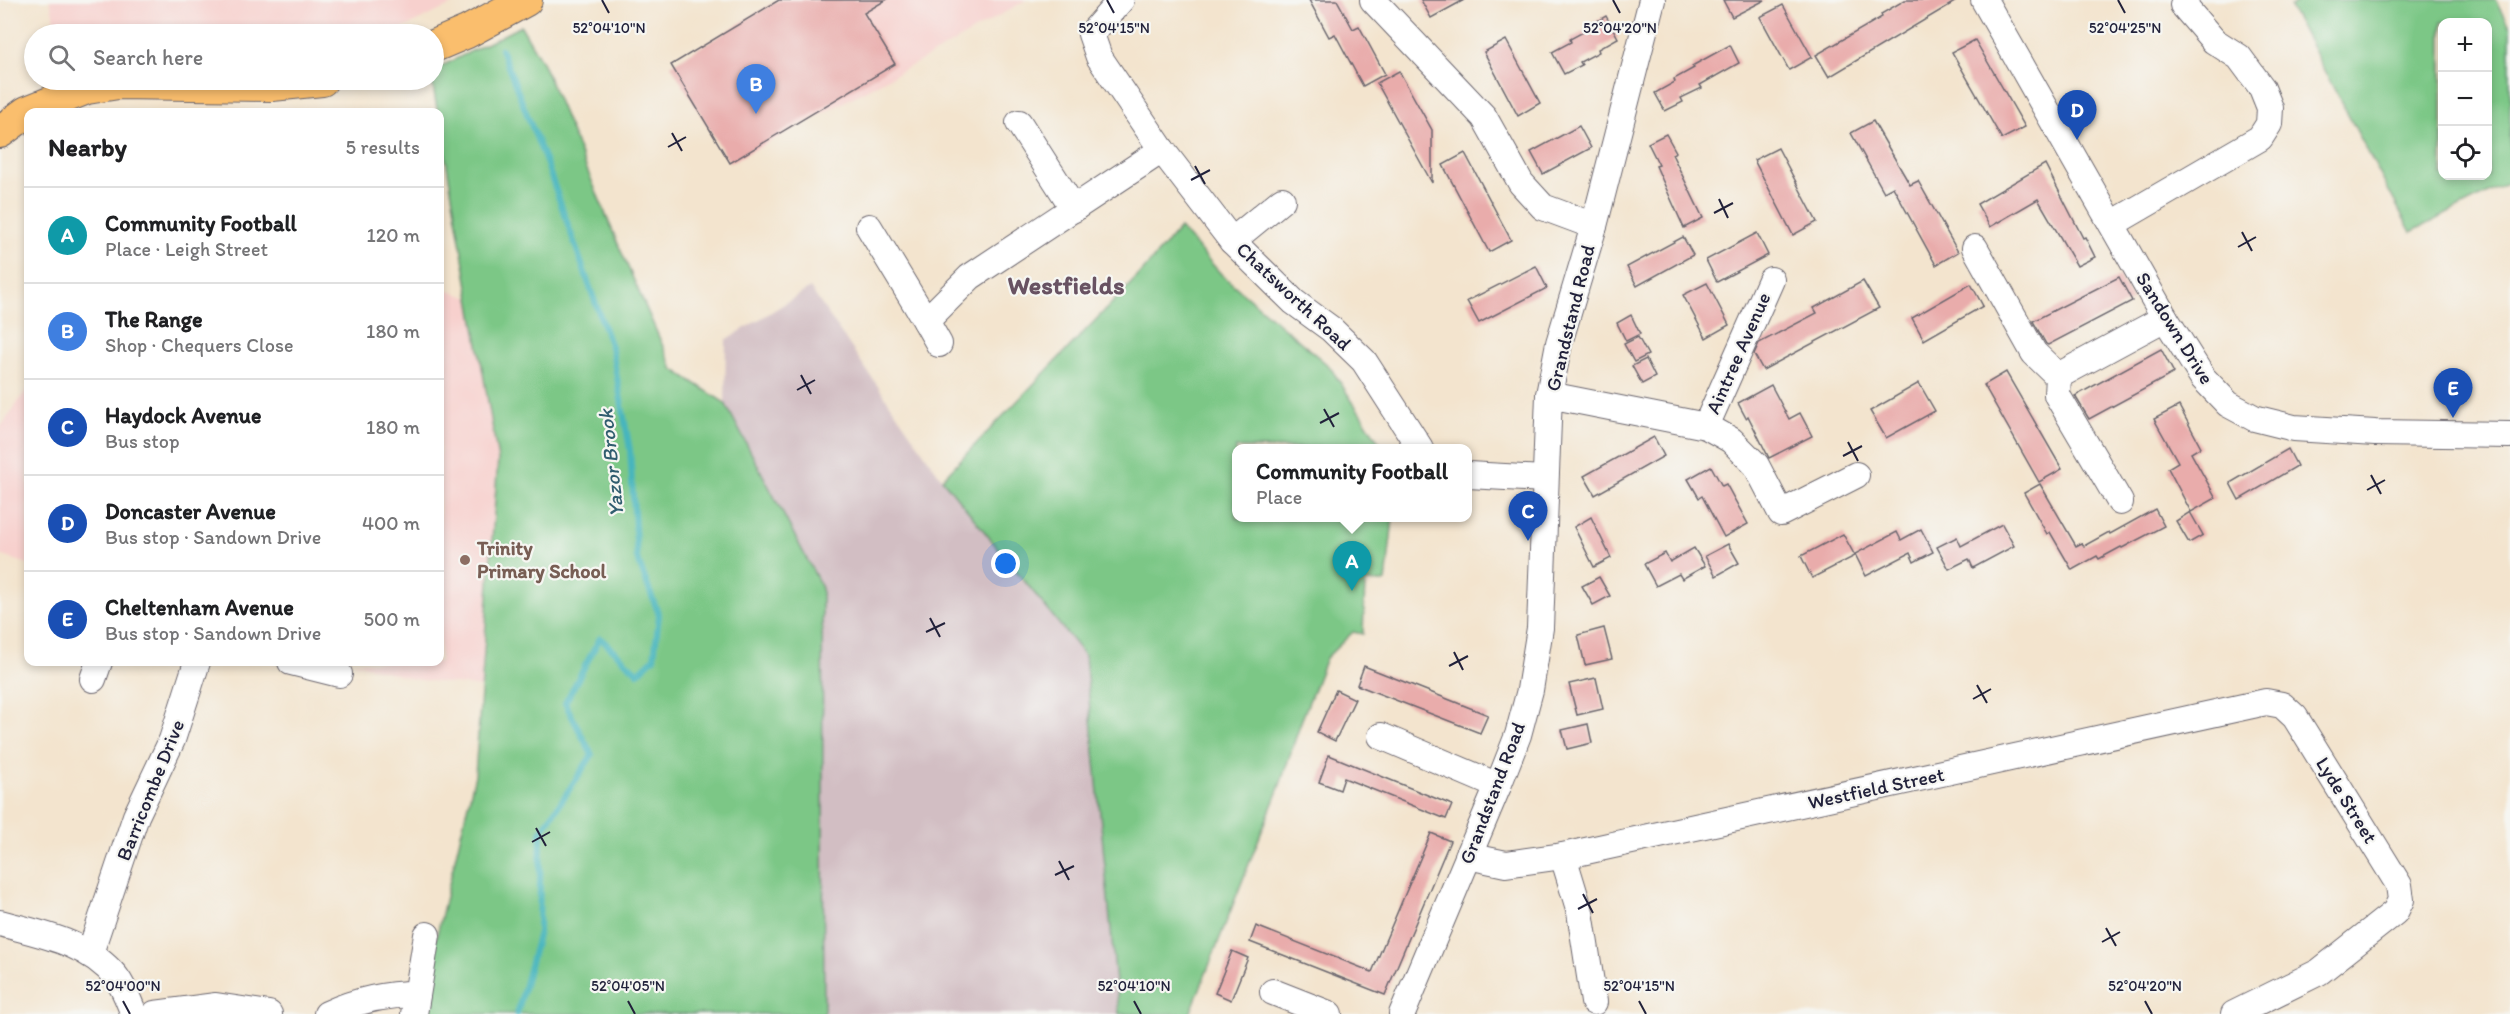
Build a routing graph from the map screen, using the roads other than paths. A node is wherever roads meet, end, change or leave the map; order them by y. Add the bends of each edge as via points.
1 (526, 0) edge
2 (1121, 0) edge
3 (1373, 0) edge
4 (1652, 0) edge
5 (1983, 0) edge
6 (2186, 0) edge
7 (444, 42) edge
8 (82, 90) edge
9 (37, 108) edge
10 (24, 114) edge
11 (1019, 123) dead end
12 (0, 132) edge
13 (1162, 150) junction
14 (1282, 200) dead end
15 (1074, 209) junction
16 (2112, 224) junction
17 (1594, 225) junction
18 (869, 227) dead end
19 (1232, 241) junction
20 (1975, 248) dead end
21 (1771, 280) dead end
22 (2165, 318) junction
23 (926, 321) junction
24 (939, 344) dead end
25 (2058, 376) junction
26 (1549, 395) junction
27 (1706, 426) junction
28 (2510, 435) edge
29 (1417, 444) edge
30 (1472, 475) edge
31 (1856, 475) dead end
32 (1544, 479) junction
33 (2120, 502) dead end
34 (196, 666) edge
35 (307, 666) edge
36 (339, 674) dead end
37 (2282, 705) joint
38 (1381, 736) dead end
39 (1498, 786) junction
40 (1468, 856) junction
41 (1563, 856) junction
42 (0, 923) edge
43 (427, 935) dead end
44 (90, 953) junction
45 (1273, 992) dead end
46 (1594, 1002) dead end
47 (416, 1004) edge
48 (134, 1014) edge
49 (155, 1014) edge
50 (269, 1014) edge
51 (327, 1014) edge
52 (1329, 1014) edge
53 (1402, 1014) edge
54 (2234, 1014) edge

1 - 7 main road
2 - 13 street, Chatsworth Road via 1091,34 1100,57
3 - 17 street via 1484,117 1521,183 1543,207
4 - 17 street, Grandstand Road
5 - 16 street, Sandown Drive
6 - 16 street via 2183,5 2195,20 2214,41 2239,57 2262,88 2270,108 2269,124 2260,138
8 - 9 main road
10 - 12 main road
11 - 15 street
13 - 15 street
13 - 19 street, Chatsworth Road
14 - 19 street
15 - 23 street via 970,277
16 - 22 street, Sandown Drive
17 - 26 street, Grandstand Road via 1559,343
18 - 23 street
19 - 29 street, Chatsworth Road via 1294,302 1331,329 1364,361
20 - 25 street via 2034,353
21 - 27 street, Aintree Avenue
22 - 25 street
22 - 28 street, Sandown Drive via 2203,378 2228,404 2254,418 2294,428
23 - 24 street
25 - 33 street via 2057,395
26 - 27 street
26 - 32 street, Grandstand Road
27 - 31 street via 1731,440 1756,465 1782,513
30 - 32 street
32 - 39 street, Grandstand Road via 1540,628 1534,669 1518,735
34 - 44 street, Barricombe Drive via 172,740 136,816
35 - 36 street
37 - 41 street, Westfield Street via 2266,702
37 - 54 street, Lyde Street via 2295,717 2399,885 2401,900 2395,912 2319,972
38 - 39 street
39 - 40 street, Grandstand Road
40 - 41 street, Westfield Street via 1506,864
40 - 53 street, Grandstand Road
41 - 46 street via 1580,912
42 - 44 street
43 - 47 street
44 - 48 street via 116,977
45 - 52 street
47 - 51 street via 397,994 347,1005
49 - 50 street via 216,1006

